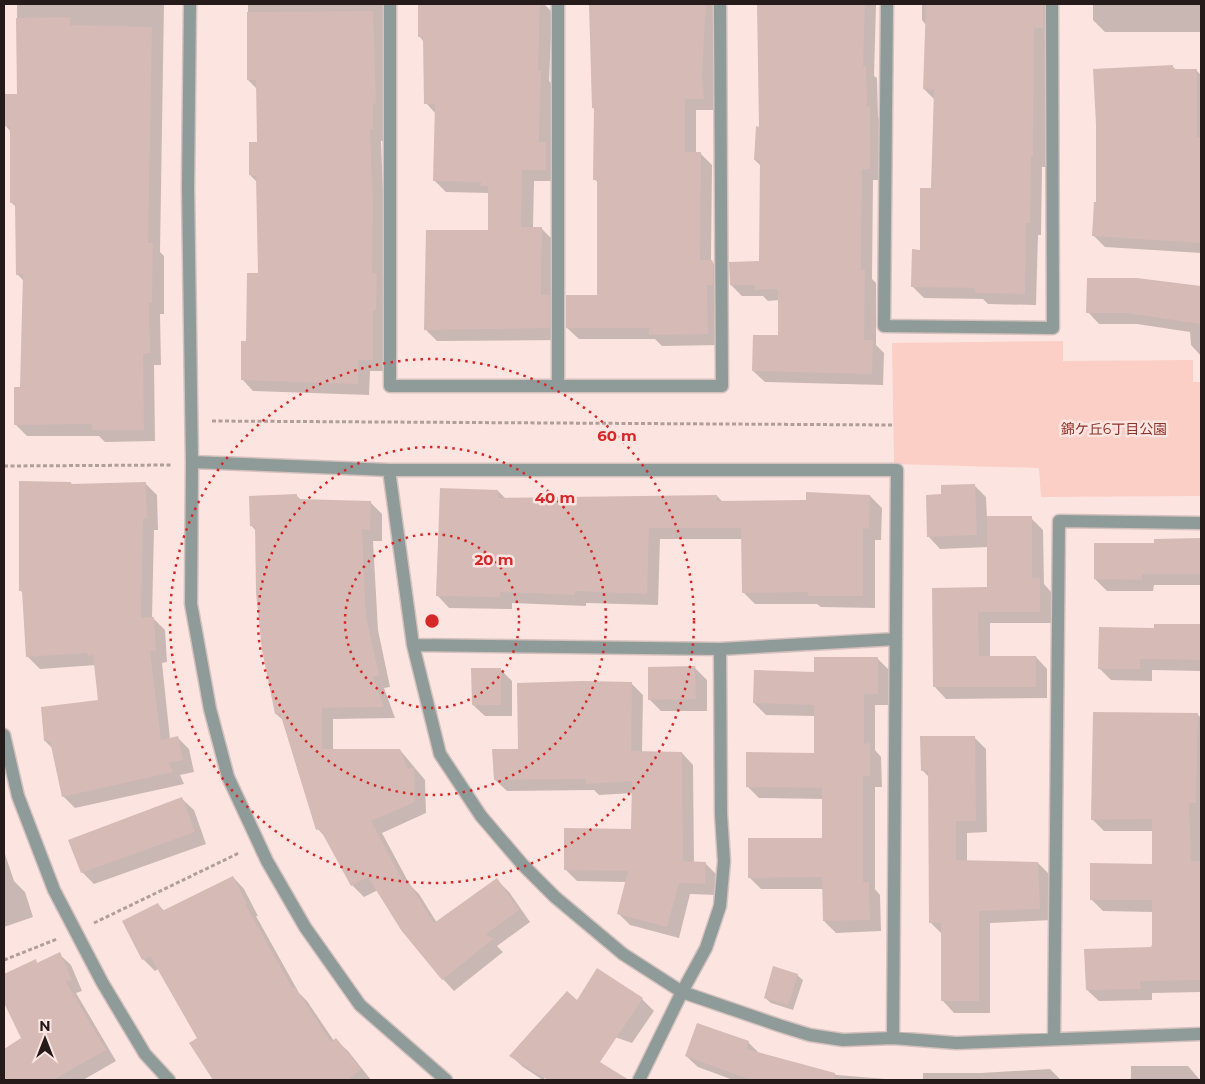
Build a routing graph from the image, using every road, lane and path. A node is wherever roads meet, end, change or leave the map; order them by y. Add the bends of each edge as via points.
1 (190, 4) edge
2 (390, 4) edge
3 (558, 4) edge
4 (720, 4) edge
5 (886, 4) edge
6 (1052, 4) edge
7 (558, 385) junction
8 (211, 421) dead end
9 (893, 424) dead end
10 (192, 462) junction
11 (172, 465) dead end
12 (4, 466) edge
13 (389, 470) junction
14 (1201, 523) edge
15 (896, 639) junction
16 (413, 645) junction
17 (720, 649) junction
18 (4, 735) edge
19 (242, 851) dead end
20 (76, 932) junction
21 (4, 960) edge
22 (682, 992) junction
23 (1201, 1034) edge
24 (893, 1038) junction
25 (1054, 1039) junction
26 (169, 1080) edge
27 (446, 1080) edge
28 (639, 1080) edge

1 - 10 street via 188,188
2 - 7 street via 390,386
3 - 7 street
4 - 7 street via 722,386
5 - 6 street via 884,326 1053,328
8 - 9 path
10 - 13 street
10 - 27 street via 191,604 210,709 228,777 267,862 305,927 360,1005
11 - 12 path
13 - 15 street via 897,470
13 - 16 street
14 - 25 street via 1058,521
15 - 17 street
15 - 24 street
16 - 17 street
16 - 22 street via 440,754 480,816 555,897 623,954
17 - 22 street via 724,861 720,906 706,948
18 - 20 street via 18,796 54,890
19 - 20 path
20 - 21 path
20 - 26 street via 145,1054
22 - 24 street via 810,1035 843,1040
22 - 28 street
23 - 25 street
24 - 25 street via 956,1043

